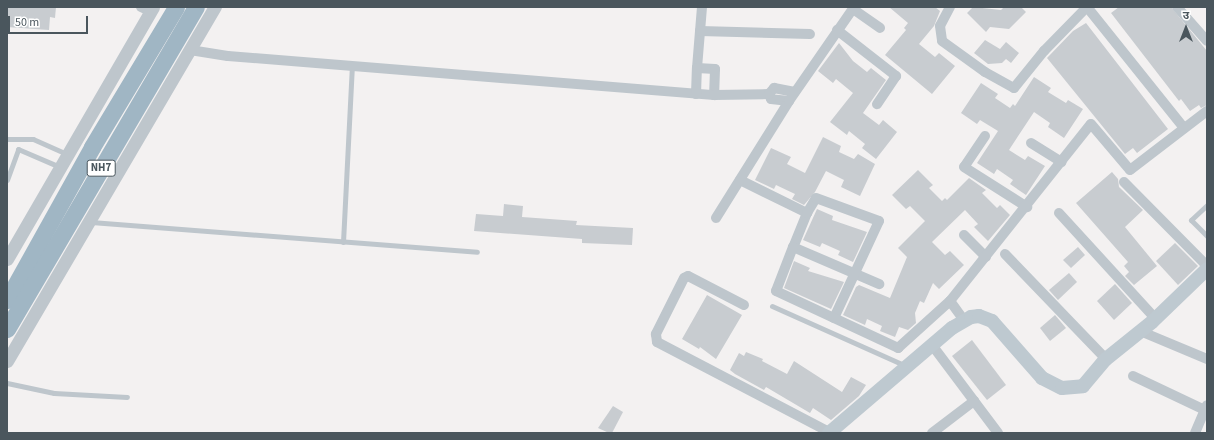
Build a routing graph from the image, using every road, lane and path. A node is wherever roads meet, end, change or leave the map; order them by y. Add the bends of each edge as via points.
1 (176, 7) edge
2 (196, 7) edge
3 (215, 7) edge
4 (702, 7) edge
5 (950, 7) edge
6 (1087, 7) edge
7 (1177, 7) edge
8 (148, 8) edge
9 (853, 8) edge
10 (880, 28) dead end
11 (836, 30) junction
12 (700, 31) junction
13 (810, 34) dead end
14 (1207, 41) edge
15 (190, 50) junction
16 (352, 66) junction
17 (697, 68) junction
18 (795, 92) junction
19 (696, 94) junction
20 (768, 94) junction
21 (714, 95) junction
22 (789, 102) junction
23 (877, 104) dead end
24 (1207, 111) edge
25 (1184, 128) junction
26 (985, 136) dead end
27 (7, 139) edge
28 (1031, 143) dead end
29 (68, 154) junction
30 (1062, 162) junction
31 (60, 167) junction
32 (7, 180) edge
33 (740, 180) junction
34 (1124, 182) dead end
35 (1207, 205) edge
36 (1027, 207) junction
37 (807, 214) junction
38 (1059, 214) dead end
39 (716, 218) dead end
40 (88, 222) junction
41 (964, 235) dead end
42 (1207, 236) edge
43 (343, 242) junction
44 (794, 247) junction
45 (477, 252) dead end
46 (1005, 254) dead end
47 (986, 257) junction
48 (7, 259) edge
49 (1207, 267) edge
50 (854, 273) junction
51 (879, 284) dead end
52 (7, 300) edge
53 (950, 301) junction
54 (744, 305) dead end
55 (772, 306) dead end
56 (834, 318) junction
57 (1155, 318) junction
58 (964, 320) junction
59 (7, 329) edge
60 (1140, 331) junction
61 (932, 345) junction
62 (1106, 359) junction
63 (1207, 359) edge
64 (7, 361) edge
65 (908, 366) junction
66 (1133, 376) dead end
67 (7, 383) edge
68 (127, 397) dead end
69 (974, 401) junction
70 (1206, 408) edge
71 (829, 433) edge
72 (932, 433) edge
73 (998, 433) edge
74 (1195, 433) edge

1 - 52 highway, NH7 via 92,147
2 - 59 highway, NH7
3 - 15 street
4 - 12 street
5 - 6 street via 940,26 942,41 985,72 1014,88 1044,51
6 - 25 street
7 - 14 street
8 - 29 street
9 - 10 street
9 - 11 street
11 - 18 street
11 - 23 street via 896,76
12 - 13 street
12 - 17 street
15 - 16 street via 228,56
15 - 40 street
16 - 19 street
16 - 43 lane
17 - 19 street
17 - 21 street via 715,69
18 - 20 street via 774,88
18 - 22 street
19 - 21 street
20 - 21 street
20 - 22 street via 771,99
22 - 33 street
24 - 25 street
25 - 30 street via 1130,170 1091,124
26 - 36 street via 964,166
27 - 29 lane via 33,139
28 - 30 street
29 - 31 street
30 - 36 street
31 - 32 lane via 18,150
31 - 48 street
33 - 37 street
33 - 39 street
34 - 49 street
35 - 42 lane via 1191,220
36 - 47 street
37 - 44 street
37 - 50 street via 816,198 879,221
38 - 57 street
40 - 43 lane
40 - 64 street
41 - 47 street
43 - 45 lane
44 - 50 street
44 - 56 street via 776,291
46 - 62 street
47 - 53 street
49 - 57 main road
50 - 51 street
50 - 56 street
53 - 56 street via 898,348
53 - 58 street
54 - 71 street via 688,276 684,278 656,334 656,342
55 - 65 lane
57 - 60 main road
58 - 61 main road
58 - 62 main road via 979,316 992,321 1042,378 1062,388 1083,386
60 - 62 main road
60 - 63 street
61 - 65 main road
61 - 69 street
65 - 71 main road
66 - 70 street
67 - 68 lane via 54,393
69 - 72 street
69 - 73 street
70 - 74 street

